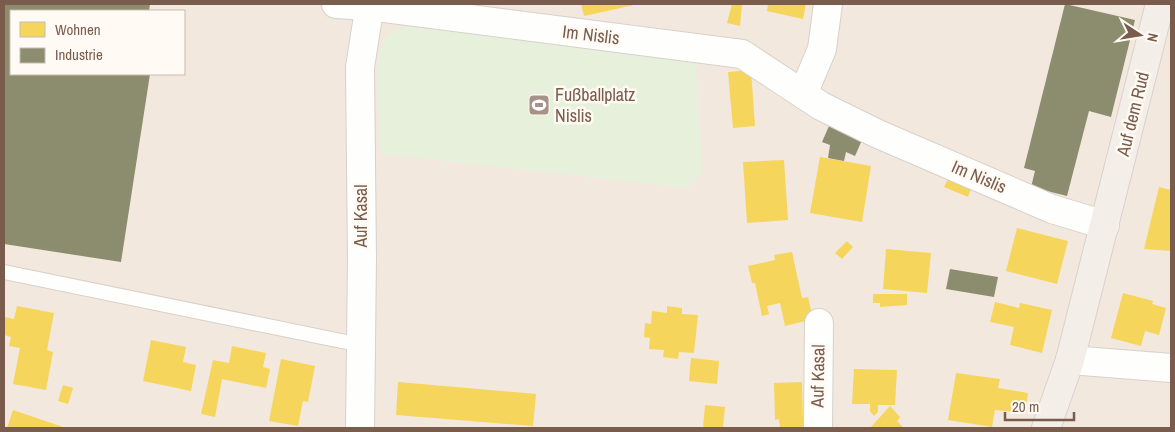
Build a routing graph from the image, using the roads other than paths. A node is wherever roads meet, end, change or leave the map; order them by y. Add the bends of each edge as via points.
1 (336, 4) edge
2 (828, 4) edge
3 (1160, 4) edge
4 (369, 5) edge
5 (803, 94) junction
6 (1105, 225) junction
7 (4, 272) edge
8 (819, 323) dead end
9 (361, 345) junction
10 (1070, 360) junction
11 (1171, 368) edge
12 (360, 428) edge
13 (818, 428) edge
14 (1046, 428) edge

1 - 4 street, Im Nislis
2 - 5 street via 822,50
3 - 6 main road, Auf dem Rud
4 - 5 street, Im Nislis via 742,54
4 - 9 street, Auf Kasal via 360,67
5 - 6 street, Im Nislis via 837,114 931,157 1052,209
6 - 10 main road, Auf dem Rud
7 - 9 lane
8 - 13 street, Auf Kasal
9 - 12 street, Auf Kasal
10 - 11 street
10 - 14 main road, Auf dem Rud

